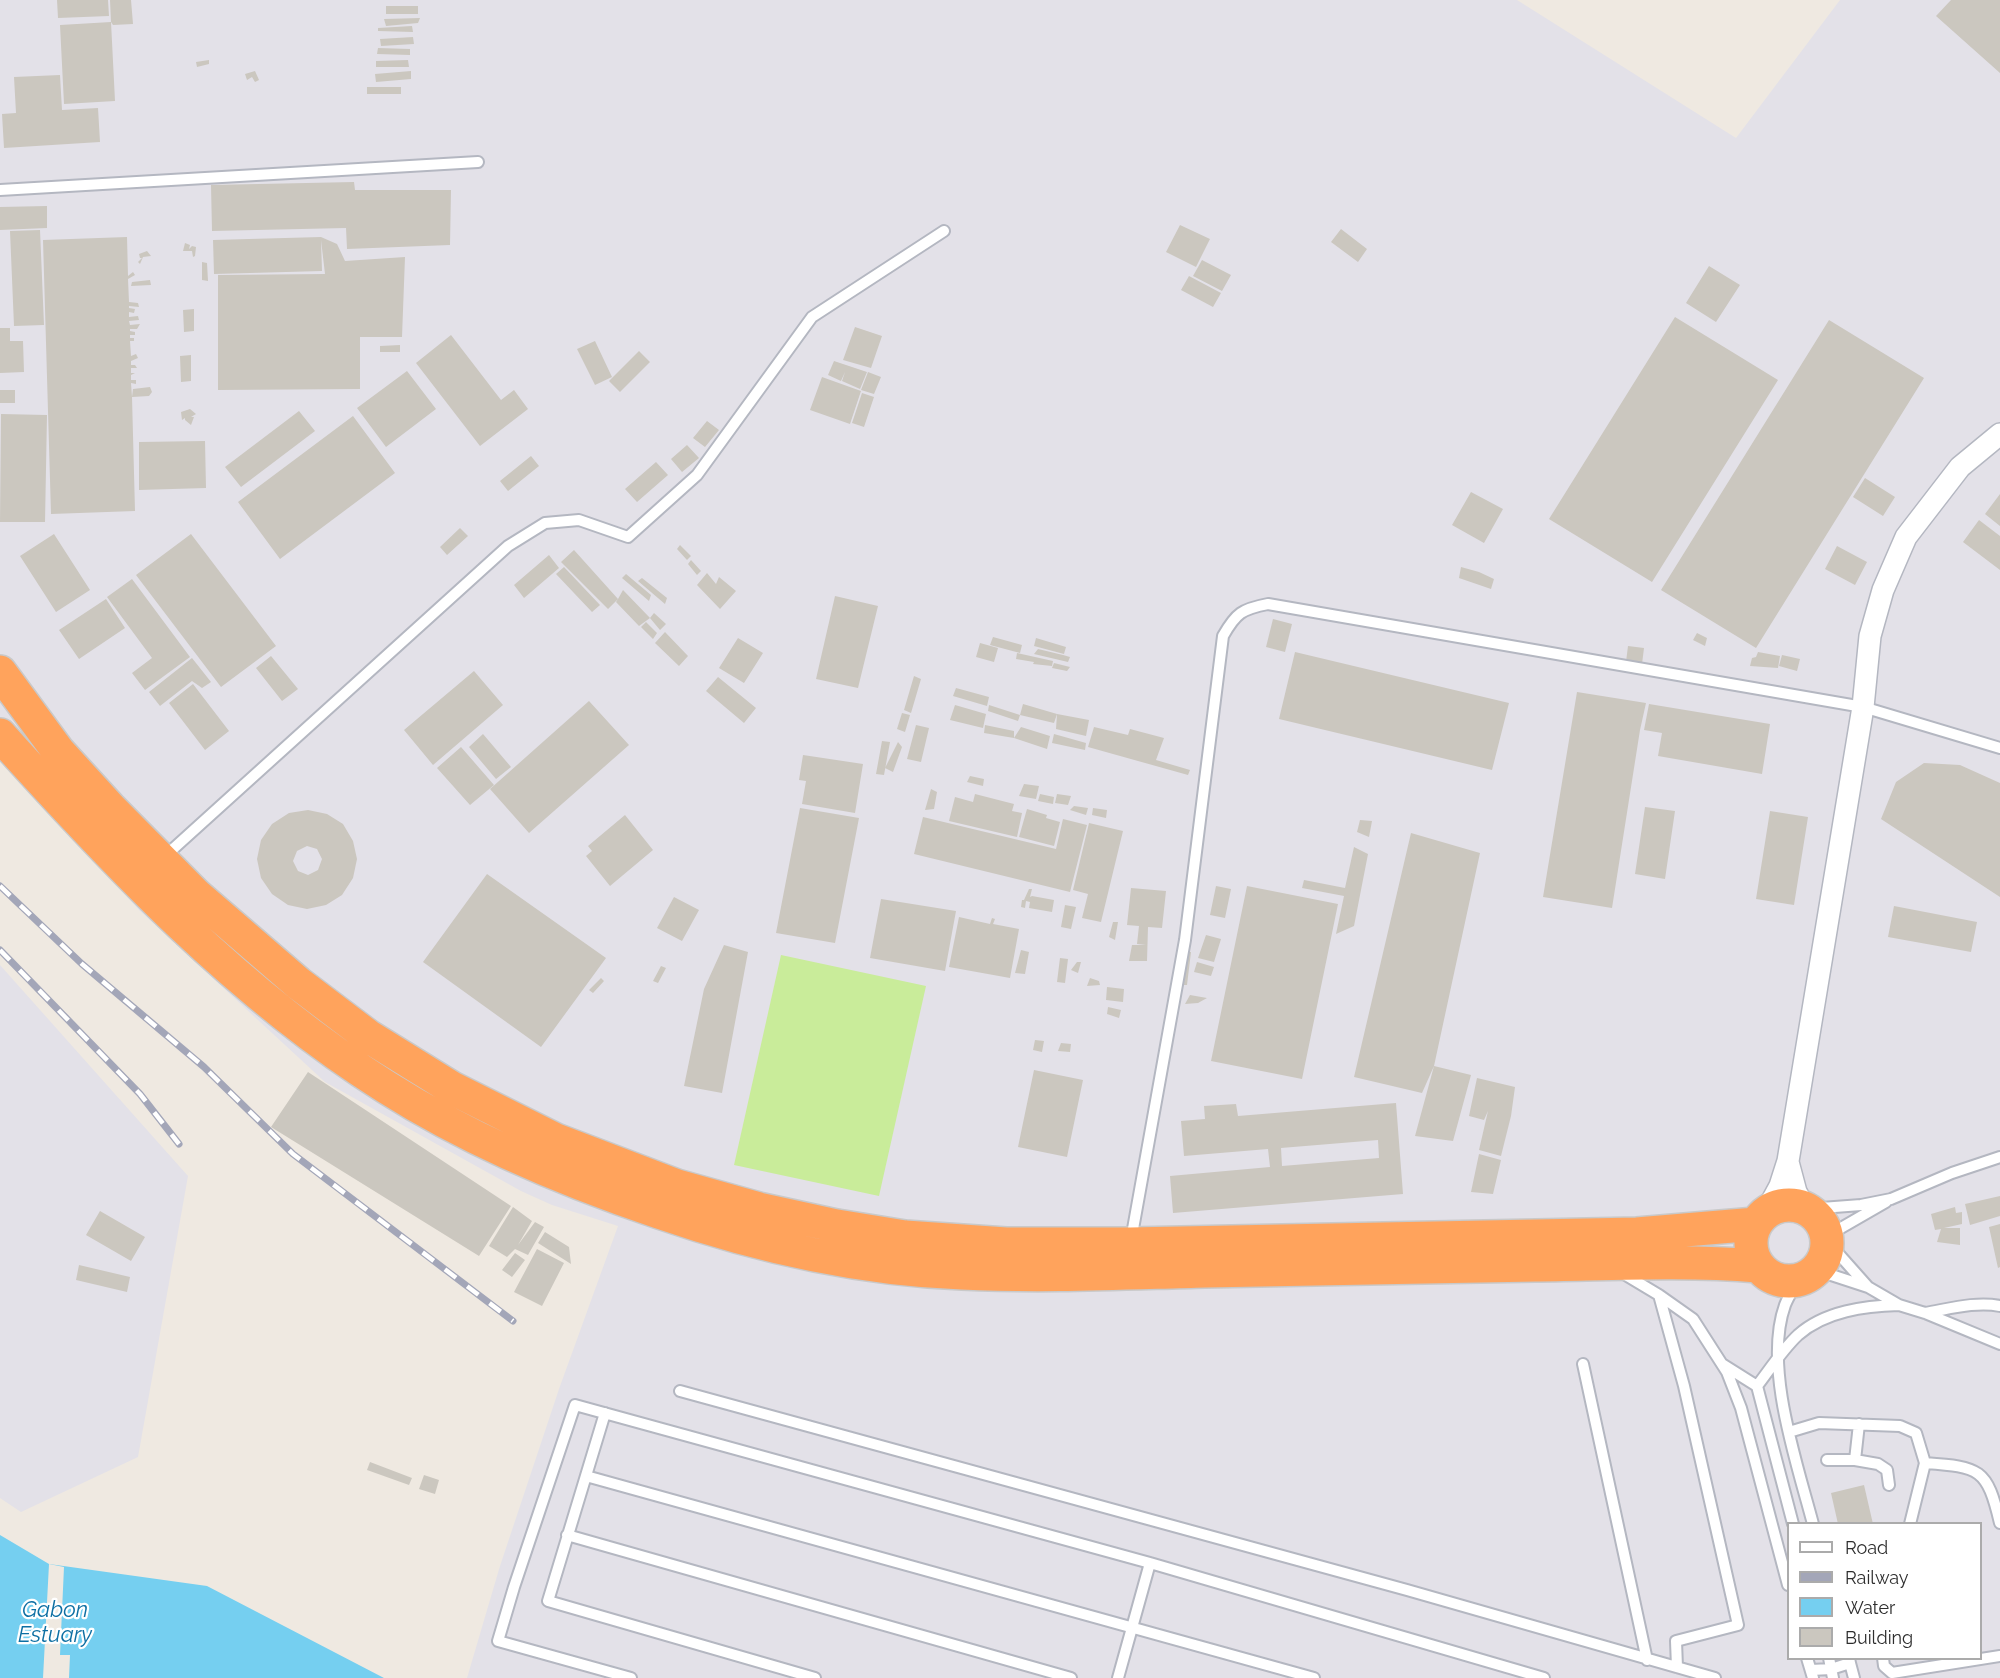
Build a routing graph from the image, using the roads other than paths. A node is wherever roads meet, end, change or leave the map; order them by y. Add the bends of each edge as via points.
1 (478, 162) dead end
2 (0, 190) edge
3 (944, 231) dead end
4 (2000, 434) edge
5 (0, 672) edge
6 (1863, 707) junction
7 (0, 735) edge
8 (2000, 748) edge
9 (150, 872) junction
10 (2000, 1157) edge
11 (1788, 1161) junction
12 (1891, 1198) junction
13 (1806, 1208) junction
14 (1761, 1218) junction
15 (1817, 1257) junction
16 (1128, 1258) junction
17 (1602, 1264) junction
18 (1758, 1266) junction
19 (1868, 1287) junction
20 (1659, 1294) junction
21 (1899, 1305) junction
22 (2000, 1306) edge
23 (1925, 1313) junction
24 (2000, 1344) edge
25 (1778, 1359) junction
26 (1721, 1364) junction
27 (1583, 1365) dead end
28 (1757, 1386) junction
29 (680, 1390) dead end
30 (605, 1413) junction
31 (1859, 1424) junction
32 (1789, 1432) junction
33 (1827, 1460) dead end
34 (1855, 1460) junction
35 (1925, 1463) junction
36 (586, 1476) junction
37 (1889, 1485) dead end
38 (1792, 1522) edge
39 (1812, 1522) edge
40 (1910, 1522) edge
41 (2000, 1523) edge
42 (567, 1535) junction
43 (1150, 1563) junction
44 (1787, 1581) edge
45 (1132, 1628) junction
46 (2000, 1656) edge
47 (1982, 1659) edge
48 (1647, 1660) junction
49 (1883, 1660) edge
50 (1975, 1660) edge
51 (1850, 1661) edge
52 (1677, 1667) junction
53 (1831, 1668) edge
54 (1812, 1674) edge
55 (631, 1678) edge
56 (815, 1678) edge
57 (1071, 1678) edge
58 (1118, 1678) edge
59 (1314, 1678) edge
60 (1544, 1678) edge
61 (1715, 1678) edge
62 (1854, 1678) edge

1 - 2 lane
3 - 9 lane via 812,317 697,475 628,537 579,520 545,523 508,546
4 - 6 street via 1960,467 1906,537 1883,590 1870,636
5 - 9 highway via 58,751 110,808
6 - 8 lane
6 - 11 street
6 - 16 lane via 1268,604 1234,616 1223,636 1185,940
7 - 9 highway via 91,836
9 - 16 highway via 192,937 336,1054 459,1130 528,1164 721,1234 845,1261 966,1274
10 - 12 lane
11 - 13 street via 1796,1192
11 - 14 street via 1780,1186
12 - 13 lane via 1862,1205
12 - 15 lane via 1858,1220
13 - 14 highway via 1785,1205
13 - 15 highway via 1823,1226
14 - 16 highway via 1636,1234
14 - 18 highway via 1751,1238
15 - 18 highway via 1783,1281
15 - 19 lane
15 - 19 lane
15 - 25 lane via 1785,1305
16 - 17 highway
17 - 18 highway
17 - 20 lane
19 - 21 lane
20 - 26 lane via 1693,1319
20 - 52 lane via 1738,1625 1676,1641
21 - 23 lane
21 - 25 lane via 1868,1306 1816,1323 1798,1335
22 - 23 lane
23 - 24 lane
25 - 28 lane
25 - 32 lane
26 - 28 lane
26 - 44 lane via 1741,1408
27 - 48 lane
28 - 38 lane
29 - 48 lane
30 - 36 lane
30 - 43 lane
30 - 55 lane via 575,1405 498,1641
31 - 32 lane via 1819,1423
31 - 34 lane
31 - 35 lane via 1900,1425 1916,1433
32 - 39 lane
33 - 34 lane
34 - 37 lane via 1878,1464 1887,1470
35 - 40 lane
35 - 41 lane via 1964,1467 1980,1473 1993,1495
36 - 42 lane
36 - 45 lane
42 - 56 lane via 549,1601
42 - 57 lane
43 - 45 lane
43 - 60 lane
45 - 58 lane
45 - 59 lane
46 - 47 lane
48 - 52 lane
49 - 50 lane via 1892,1673
51 - 53 lane
51 - 62 lane
52 - 61 lane
53 - 54 lane

